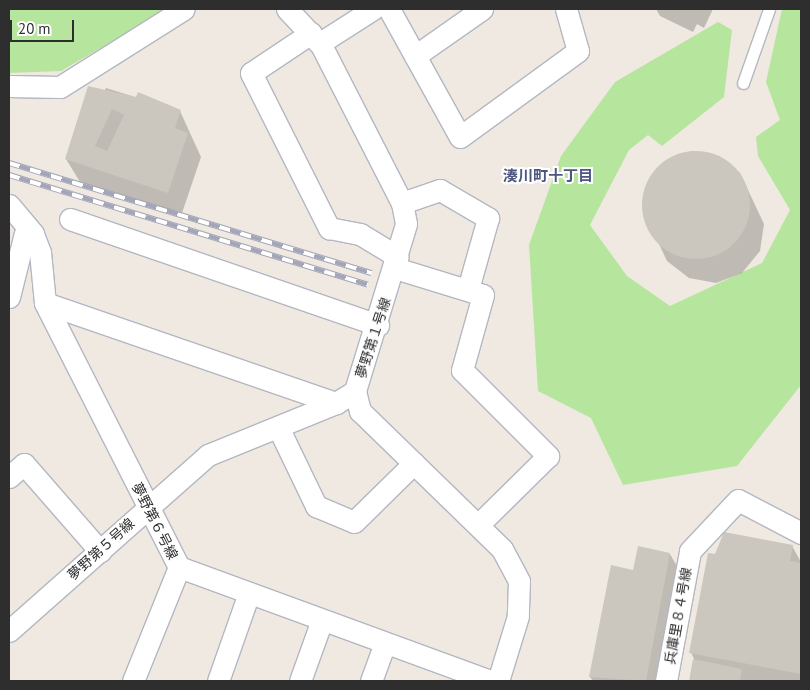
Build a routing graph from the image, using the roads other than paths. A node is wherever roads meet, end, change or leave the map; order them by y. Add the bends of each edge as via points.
1 (184, 9) edge
2 (287, 9) edge
3 (373, 9) edge
4 (389, 9) edge
5 (482, 9) edge
6 (566, 9) edge
7 (769, 9) edge
8 (315, 38) junction
9 (415, 56) junction
10 (743, 83) dead end
11 (9, 86) edge
12 (402, 203) junction
13 (9, 205) edge
14 (70, 219) dead end
15 (22, 233) edge
16 (397, 262) junction
17 (468, 289) junction
18 (9, 296) edge
19 (45, 302) junction
20 (378, 325) junction
21 (355, 391) junction
22 (336, 403) junction
23 (278, 427) junction
24 (414, 463) junction
25 (9, 477) edge
26 (148, 507) junction
27 (478, 525) junction
28 (801, 533) edge
29 (100, 551) junction
30 (179, 567) junction
31 (249, 594) junction
32 (322, 620) junction
33 (9, 631) edge
34 (385, 644) junction
35 (450, 675) edge
36 (133, 681) edge
37 (218, 681) edge
38 (300, 681) edge
39 (371, 681) edge
40 (490, 681) edge
41 (498, 681) edge
42 (666, 681) edge

1 - 11 street via 60,87
2 - 8 street, 夢野第１号線
3 - 8 street
4 - 9 street
5 - 9 street
6 - 9 street via 578,52 460,138
7 - 10 lane
8 - 12 street, 夢野第１号線
8 - 16 street via 251,73 329,228 360,234
12 - 16 street, 夢野第１号線 via 406,224
12 - 17 street via 440,190 488,218
13 - 15 street, 夢野第６号線
14 - 20 street
15 - 18 street
15 - 19 street, 夢野第６号線 via 40,252
16 - 17 street
16 - 20 street, 夢野第１号線
17 - 27 street via 483,295 462,370 548,456
19 - 22 street
19 - 26 street, 夢野第６号線
20 - 21 street, 夢野第１号線
21 - 22 street, 夢野第５号線
21 - 24 street, 夢野第１号線 via 360,411
22 - 23 street, 夢野第５号線
23 - 24 street via 316,506 354,522
23 - 26 street, 夢野第５号線 via 208,455
24 - 27 street, 夢野第１号線
25 - 29 street via 24,464
26 - 29 street, 夢野第５号線
26 - 30 street, 夢野第６号線
27 - 41 street, 夢野第１号線 via 502,549 519,581 518,616
28 - 42 street, 兵庫里８４号線 via 738,500 690,551
29 - 33 street, 夢野第５号線
30 - 31 street, 夢野第６号線
30 - 36 street
31 - 32 street, 夢野第６号線
31 - 37 street
32 - 34 street, 夢野第６号線
32 - 38 street
34 - 35 street, 夢野第６号線
34 - 39 street
35 - 40 street, 夢野第６号線

